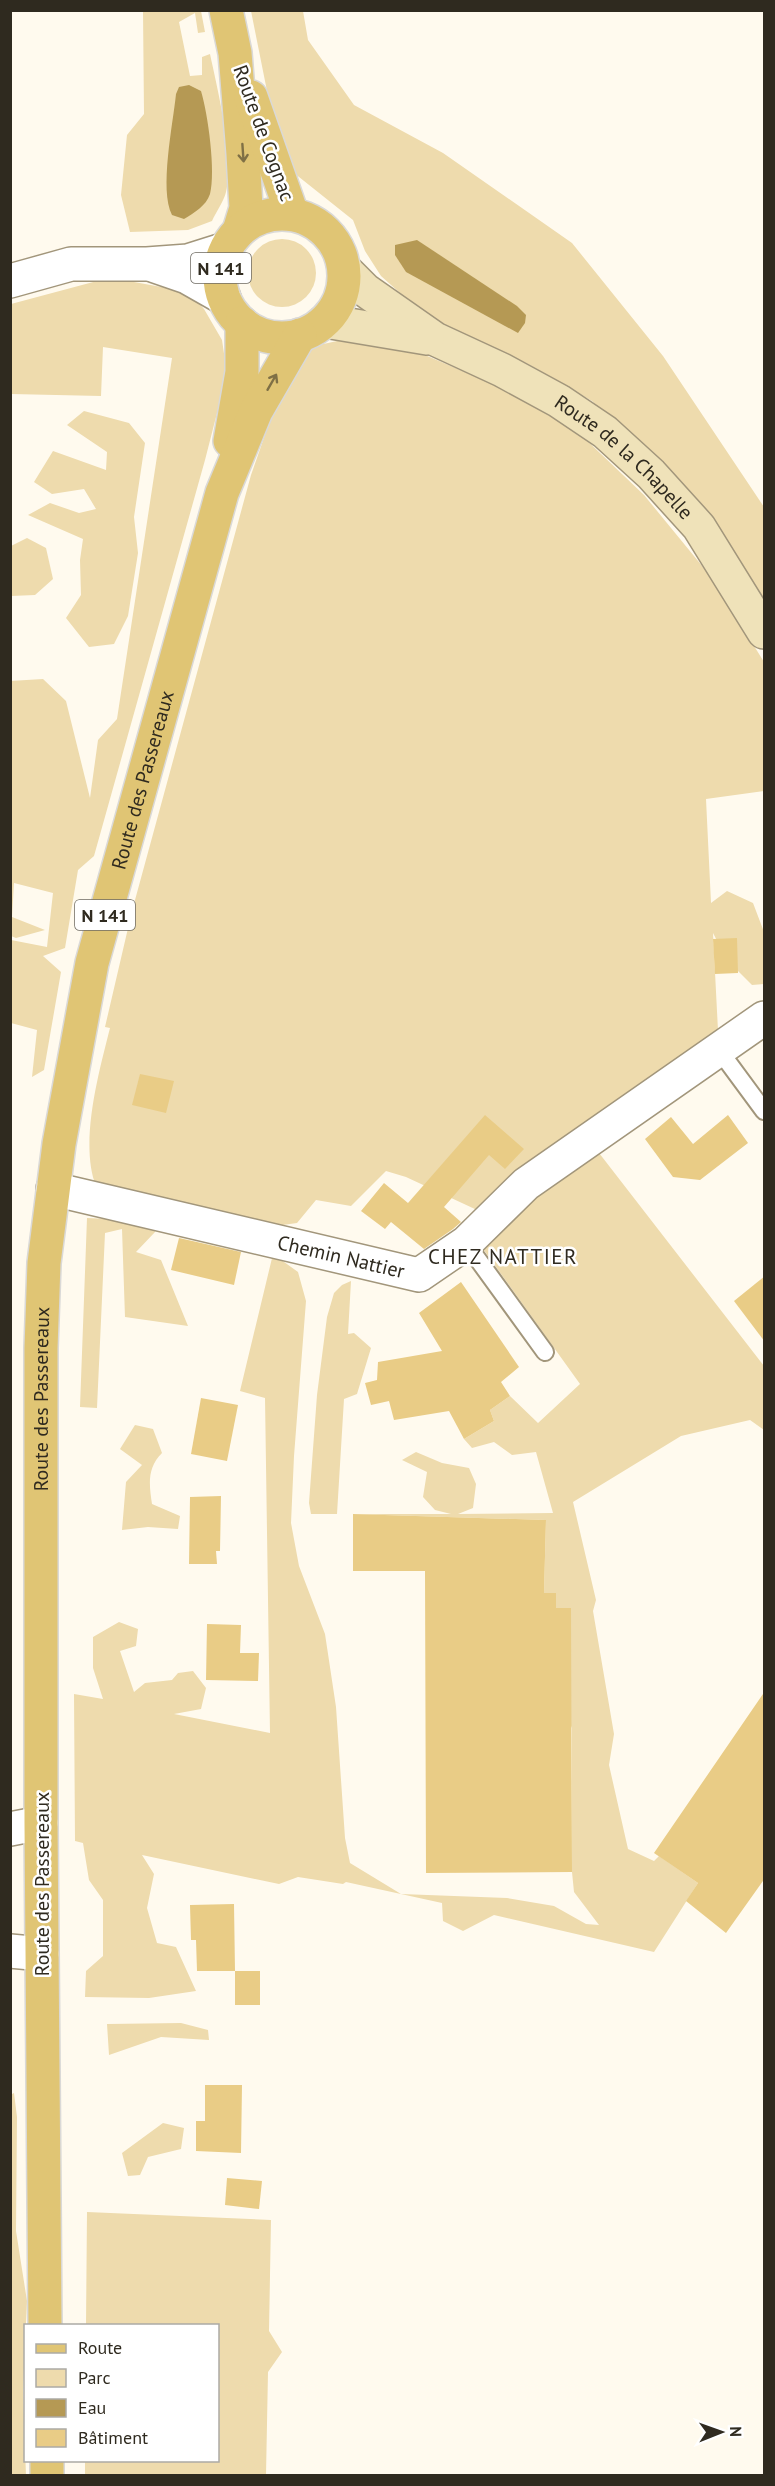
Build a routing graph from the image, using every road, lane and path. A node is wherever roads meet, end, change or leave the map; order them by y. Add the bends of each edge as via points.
1 (226, 10) edge
2 (235, 53) junction
3 (292, 214) junction
4 (232, 240) junction
5 (147, 264) junction
6 (344, 269) junction
7 (10, 280) edge
8 (233, 311) junction
9 (312, 328) junction
10 (435, 339) junction
11 (222, 493) junction
12 (765, 632) edge
13 (765, 1018) edge
14 (719, 1050) junction
15 (765, 1111) edge
16 (53, 1189) junction
17 (466, 1243) junction
18 (545, 1352) dead end
19 (26, 1826) edge
20 (26, 1952) edge
21 (45, 2324) edge

1 - 2 main road, Route de Cognac / N 141
2 - 3 main road, Route de Cognac / N 141
2 -> 4 main road, Route de Cognac / N 141 via 246,208
3 - 4 main road, N 141 via 273,214 255,220
3 - 6 main road via 311,220 327,233 339,250
4 - 5 street via 188,261
4 - 8 main road, N 141 via 221,265 220,282
5 - 7 street via 71,264
5 - 8 street via 187,277
6 - 9 main road, N 141 via 340,297
6 - 10 main road, Route de la Chapelle via 365,290
8 - 9 main road via 260,333 279,338
8 - 11 main road, Route des Passereaux / N 141 via 242,372
9 - 10 main road, Route de la Chapelle
11 -> 9 main road, Route des Passereaux / N 141 via 256,411
10 - 12 main road, Route de la Chapelle via 540,391 605,432 651,474 699,527
11 - 16 main road, Route des Passereaux / N 141 via 92,963
13 - 14 street, Chemin Nattier
14 - 15 lane
14 - 17 street, Chemin Nattier via 526,1184
16 - 17 street, Chemin Nattier via 419,1275
16 - 19 main road, Route des Passereaux / N 141 via 44,1263
17 - 18 lane
19 - 20 main road, Route des Passereaux / N 141
20 - 21 main road, Route des Passereaux / N 141

